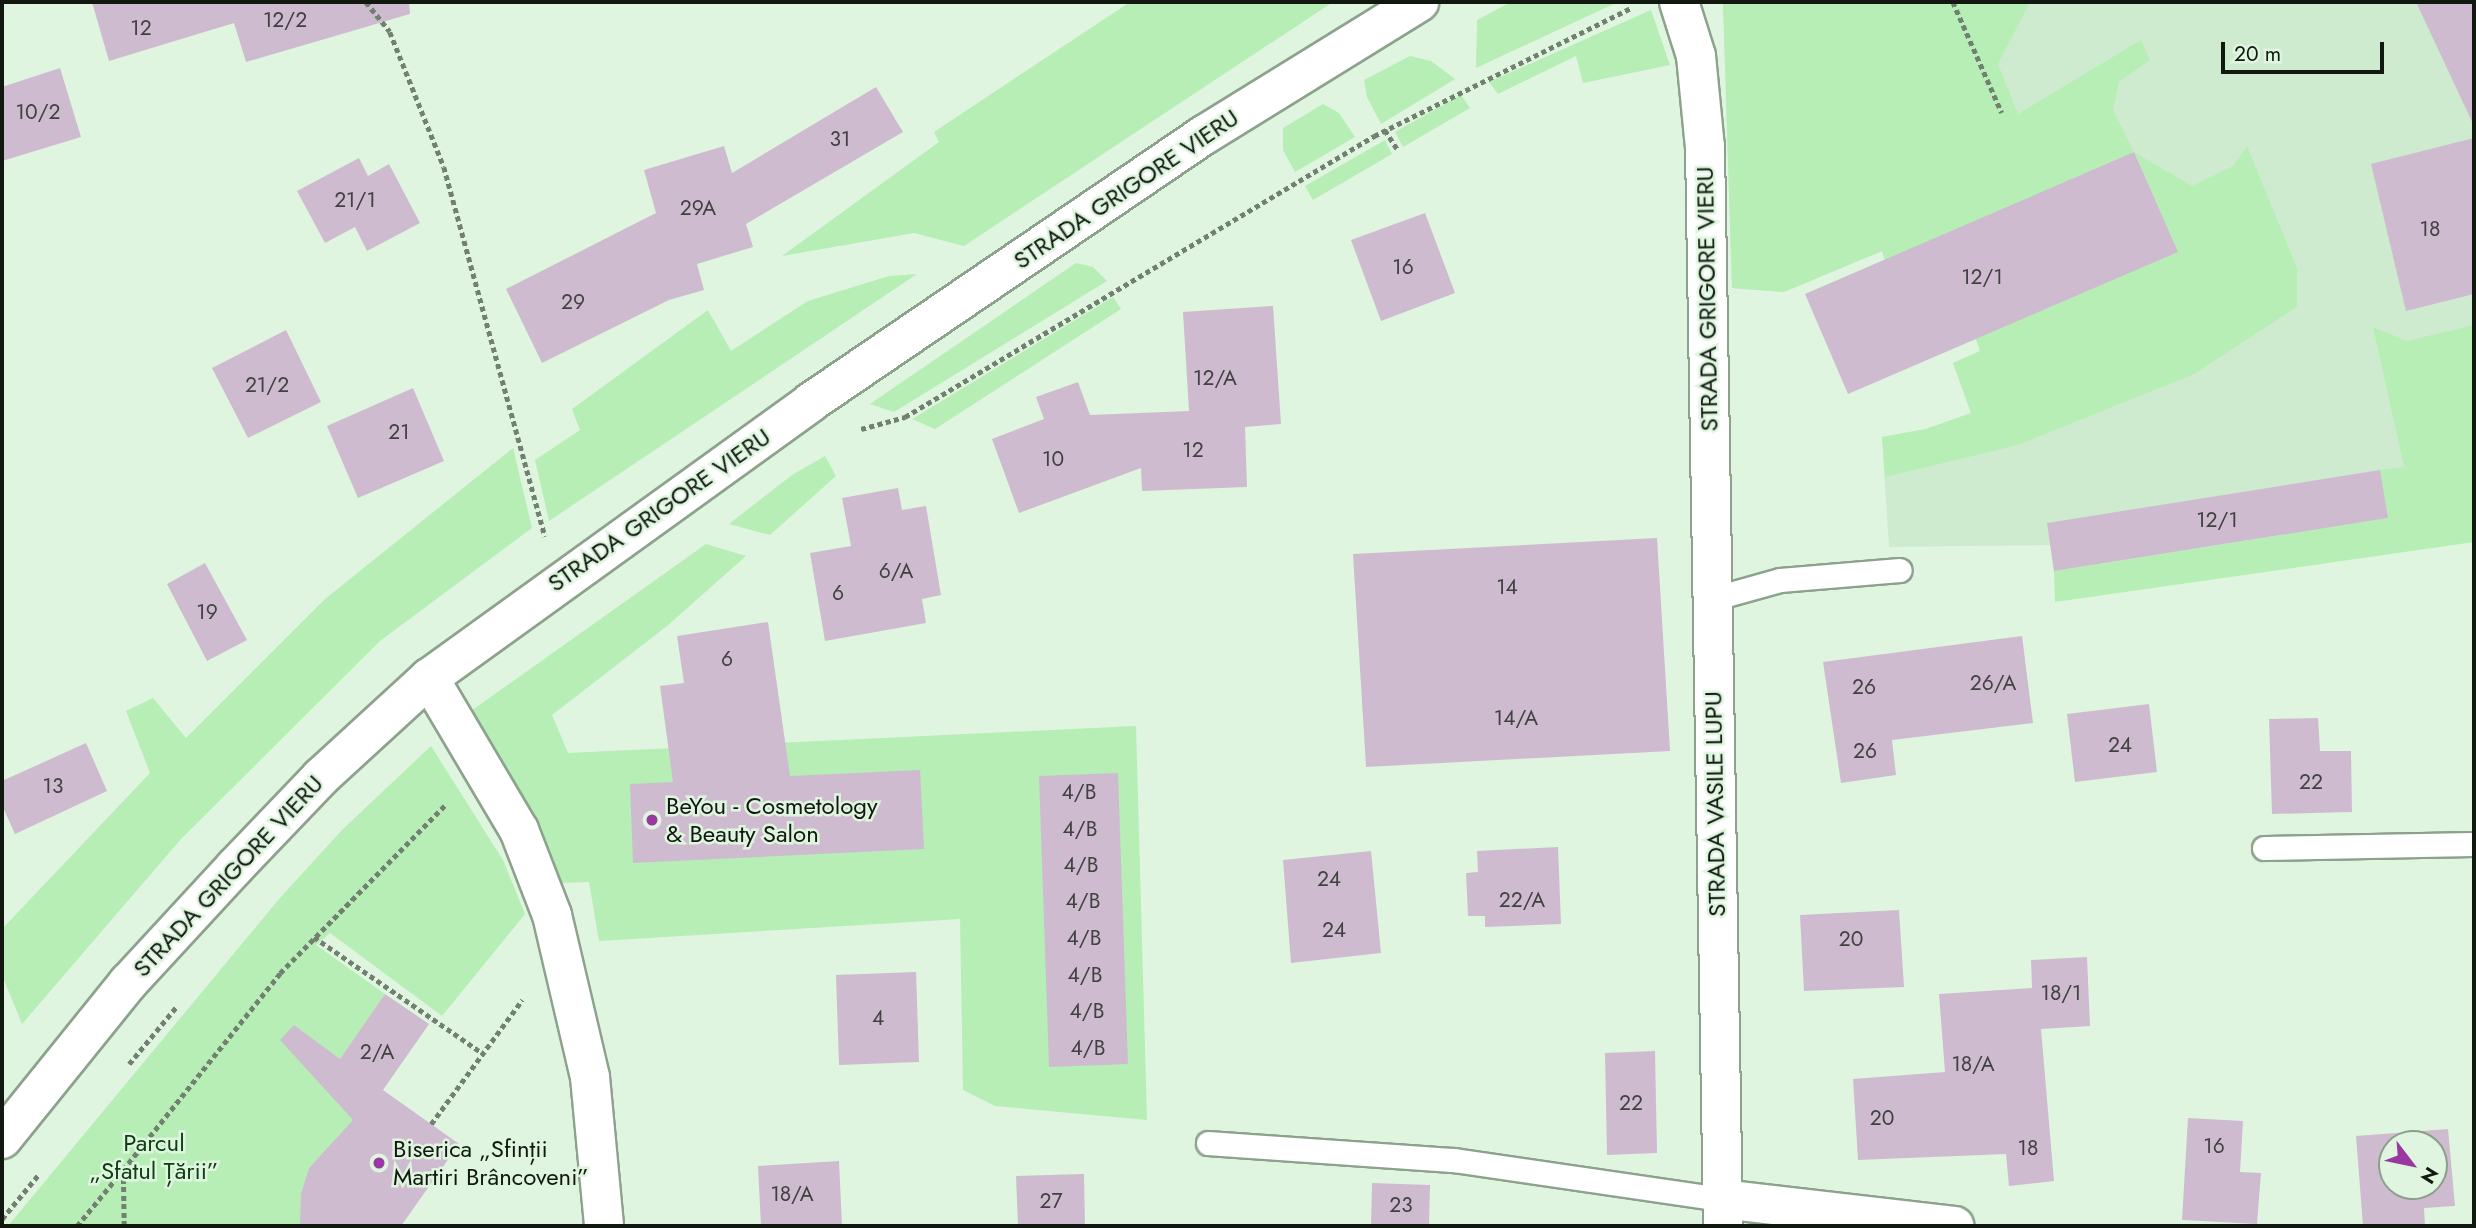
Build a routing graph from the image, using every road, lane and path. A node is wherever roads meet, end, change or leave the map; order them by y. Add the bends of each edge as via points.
1 (366, 2) edge
2 (1419, 2) edge
3 (1644, 2) edge
4 (1679, 2) edge
5 (1953, 2) edge
6 (2002, 113) dead end
7 (1385, 130) junction
8 (1398, 150) dead end
9 (847, 432) dead end
10 (1900, 570) dead end
11 (559, 580) junction
12 (1712, 599) junction
13 (429, 678) junction
14 (484, 769) junction
15 (2474, 844) edge
16 (2264, 848) dead end
17 (314, 937) junction
18 (561, 950) junction
19 (181, 1000) dead end
20 (482, 1053) junction
21 (122, 1073) dead end
22 (431, 1124) dead end
23 (2, 1139) edge
24 (1208, 1143) dead end
25 (45, 1167) dead end
26 (123, 1170) junction
27 (1723, 1213) edge
28 (2, 1219) edge
29 (77, 1226) edge
30 (124, 1226) edge
31 (604, 1226) edge
32 (1954, 1226) edge

1 - 11 path via 390,32 444,167
2 - 11 street, STRADA GRIGORE VIERU via 1173,156 810,402
3 - 7 path
4 - 12 street, STRADA GRIGORE VIERU via 1696,56 1705,147
5 - 6 path
7 - 8 path
7 - 9 path via 905,416
10 - 12 lane via 1780,580
11 - 13 street, STRADA GRIGORE VIERU
12 - 27 street, STRADA VASILE LUPU
13 - 14 street
13 - 23 street, STRADA GRIGORE VIERU via 321,777 235,867 128,983
14 - 17 path via 397,849
14 - 18 street via 519,830
15 - 16 lane
17 - 20 path
17 - 26 path via 279,973
18 - 20 path
18 - 31 street via 590,1077
19 - 21 path
20 - 22 path
24 - 27 lane via 1454,1160
25 - 28 path
26 - 29 path
26 - 30 path
27 - 32 street

